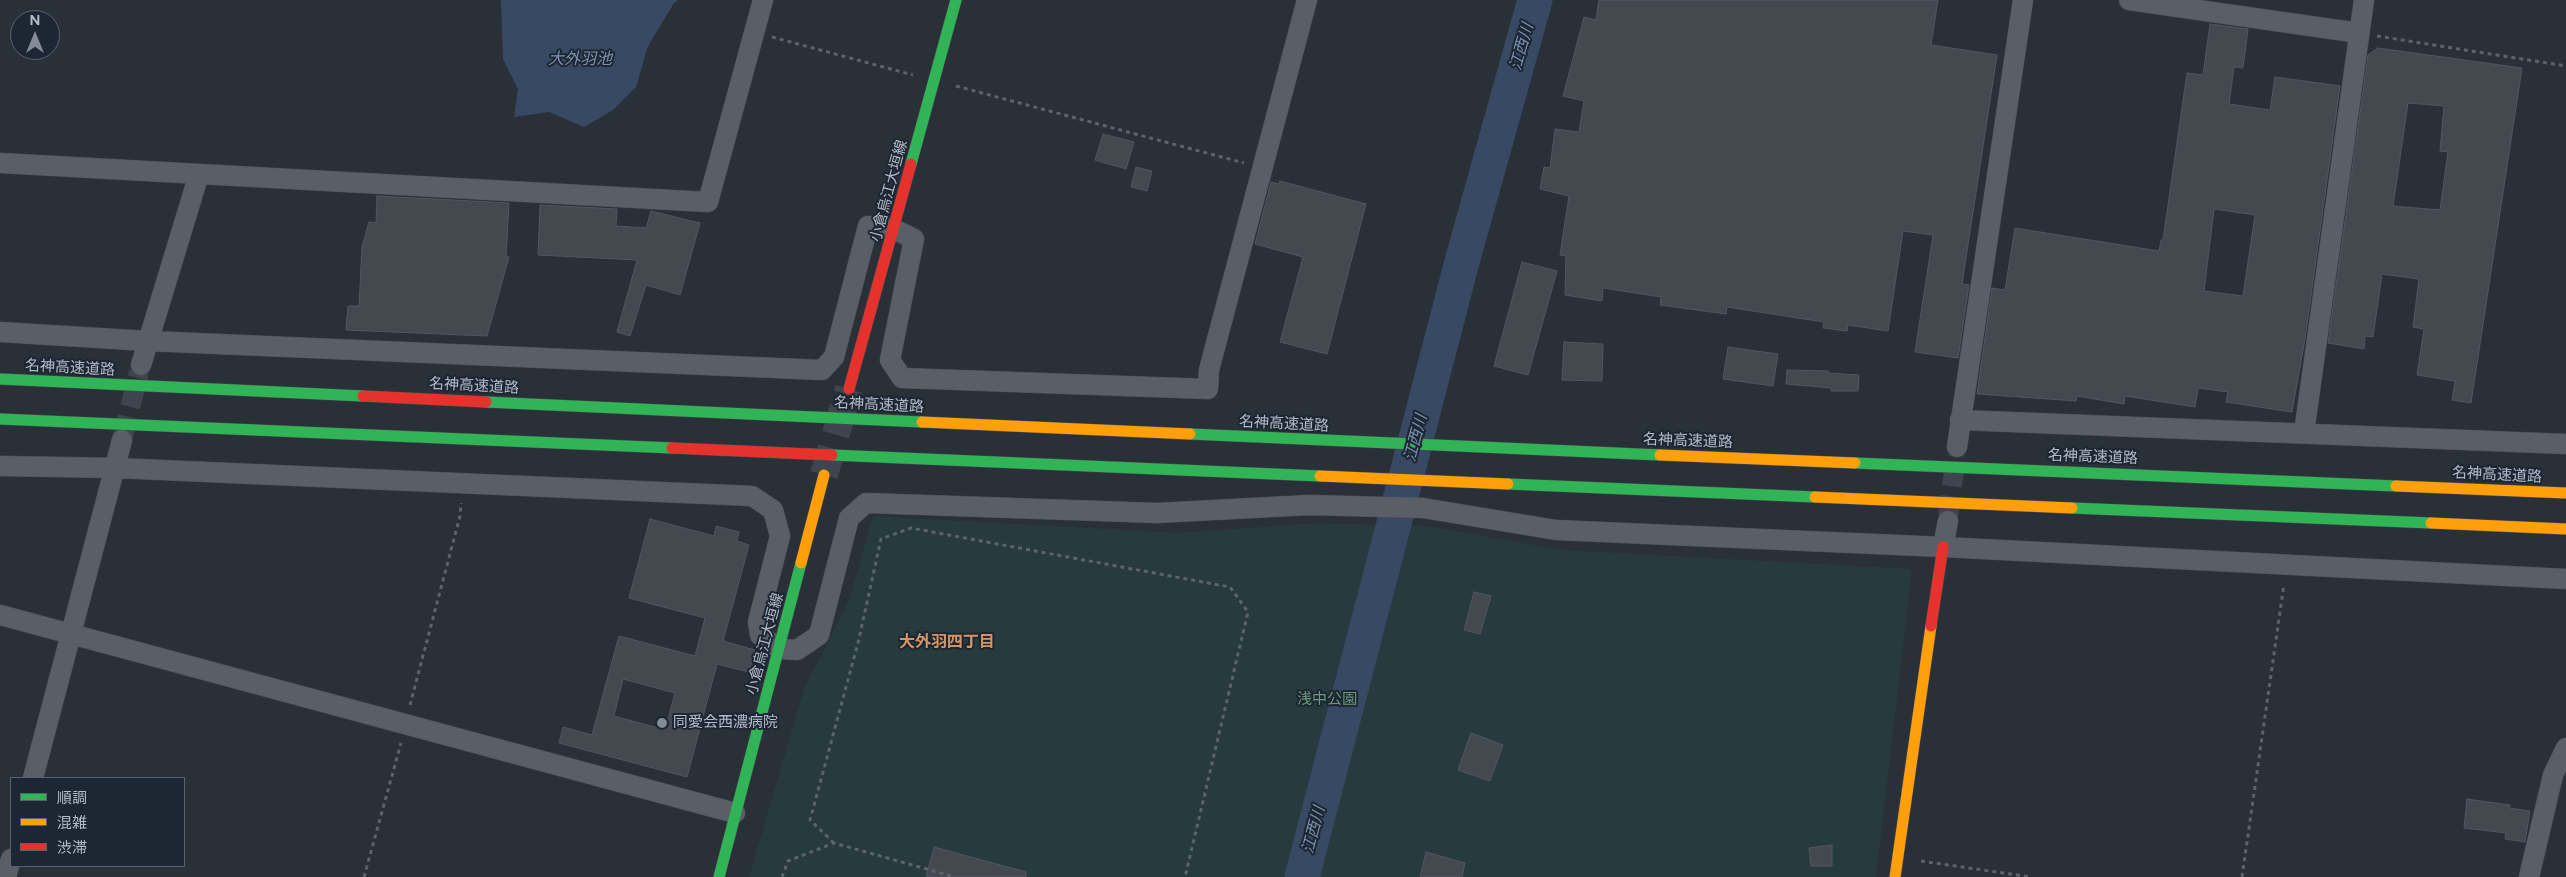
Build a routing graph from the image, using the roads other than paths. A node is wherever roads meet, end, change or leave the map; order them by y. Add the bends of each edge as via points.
1 (763, 0) edge
2 (956, 0) edge
3 (1307, 0) edge
4 (2022, 0) edge
5 (2129, 0) edge
6 (2364, 0) edge
7 (2359, 33) junction
8 (0, 163) edge
9 (199, 174) junction
10 (894, 229) junction
11 (0, 332) edge
12 (148, 341) junction
13 (141, 365) tunnel mouth
14 (0, 379) edge
15 (848, 389) tunnel mouth
16 (0, 419) edge
17 (1960, 420) junction
18 (2304, 433) junction
19 (122, 440) tunnel mouth
20 (2566, 444) edge
21 (1957, 447) tunnel mouth
22 (0, 466) edge
23 (116, 468) junction
24 (824, 475) tunnel mouth
25 (2566, 493) edge
26 (1948, 521) tunnel mouth
27 (2566, 530) edge
28 (1943, 547) junction
29 (2566, 579) edge
30 (0, 615) edge
31 (72, 633) junction
32 (780, 649) junction
33 (2566, 748) edge
34 (33, 777) edge
35 (735, 813) junction
36 (10, 863) edge
37 (6, 877) edge
38 (719, 877) edge
39 (1895, 877) edge
40 (2529, 877) edge

1 - 9 street via 708,202
2 - 10 main road, 小倉烏江大垣線
3 - 10 street via 1209,370 1208,389 902,378 890,360 914,239
4 - 17 street
5 - 7 street
6 - 7 street
7 - 18 street
8 - 9 street
9 - 12 street
10 - 12 street via 868,226 834,356 822,370
10 - 15 main road, 小倉烏江大垣線
11 - 12 street
12 - 13 street
14 - 25 main road, 名神高速道路 via 1467,447
16 - 27 main road
17 - 18 street
17 - 21 street
18 - 20 street
19 - 23 street
22 - 23 street
23 - 31 street
23 - 32 street via 752,496 773,510 780,536 758,622 760,635
24 - 32 main road, 小倉烏江大垣線
26 - 28 street
28 - 29 street
28 - 32 street via 1556,530 1423,508 1309,505 1157,513 866,503 848,518 819,635 797,650
28 - 39 main road
30 - 31 street
31 - 34 street
31 - 35 street
32 - 35 main road, 小倉烏江大垣線
33 - 40 street via 2553,775
35 - 38 main road, 小倉烏江大垣線
36 - 37 street

